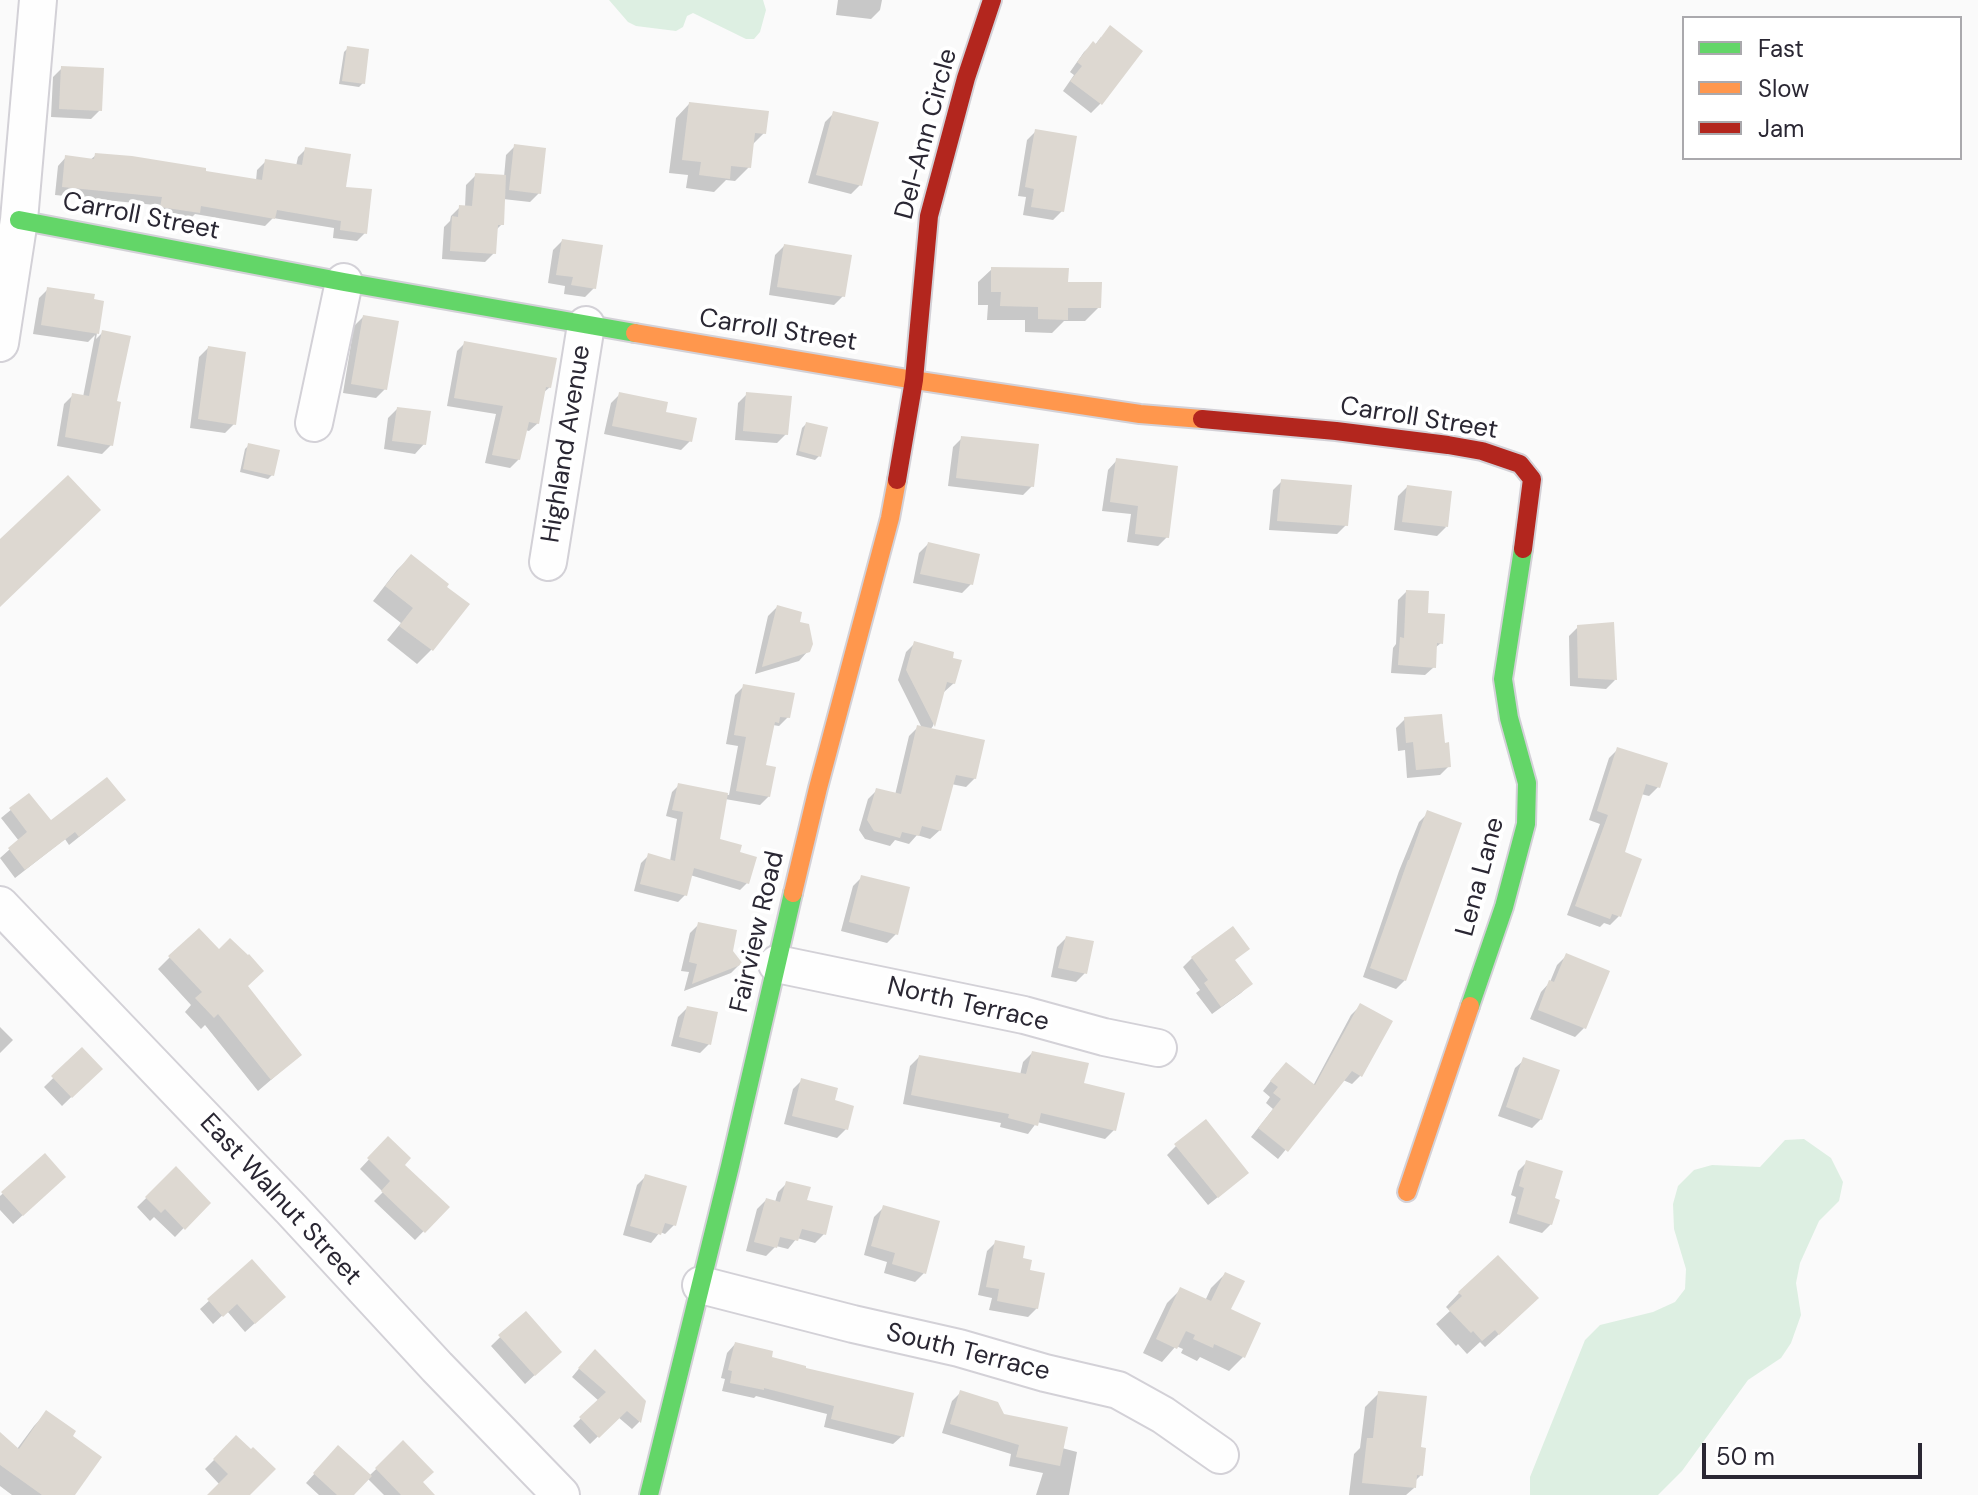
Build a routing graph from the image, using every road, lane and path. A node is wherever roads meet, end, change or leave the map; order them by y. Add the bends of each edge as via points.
1 (38, 0) edge
2 (992, 0) edge
3 (14, 107) edge
4 (19, 220) junction
5 (344, 282) junction
6 (586, 325) junction
7 (0, 343) edge
8 (914, 380) junction
9 (314, 423) dead end
10 (1528, 474) joint
11 (548, 562) dead end
12 (0, 905) edge
13 (777, 964) junction
14 (1158, 1048) dead end
15 (1407, 1192) dead end
16 (701, 1285) junction
17 (1220, 1455) dead end
18 (545, 1490) edge
19 (649, 1495) edge

1 - 3 street
2 - 8 street, Del-Ann Circle via 929,216
3 - 4 street
4 - 5 street, Carroll Street
4 - 7 street
5 - 6 street, Carroll Street
5 - 9 street
6 - 8 street, Carroll Street
6 - 11 street, Highland Avenue
8 - 10 street, Carroll Street via 1140,414 1448,445 1520,464
8 - 13 street, Fairview Road via 890,518
10 - 15 street, Lena Lane via 1532,479 1526,533 1503,679 1527,783 1526,824 1504,907
12 - 18 street, East Walnut Street via 291,1209
13 - 14 street, North Terrace
13 - 16 street, Fairview Road
16 - 17 street, South Terrace via 1118,1390
16 - 19 street, Fairview Road

